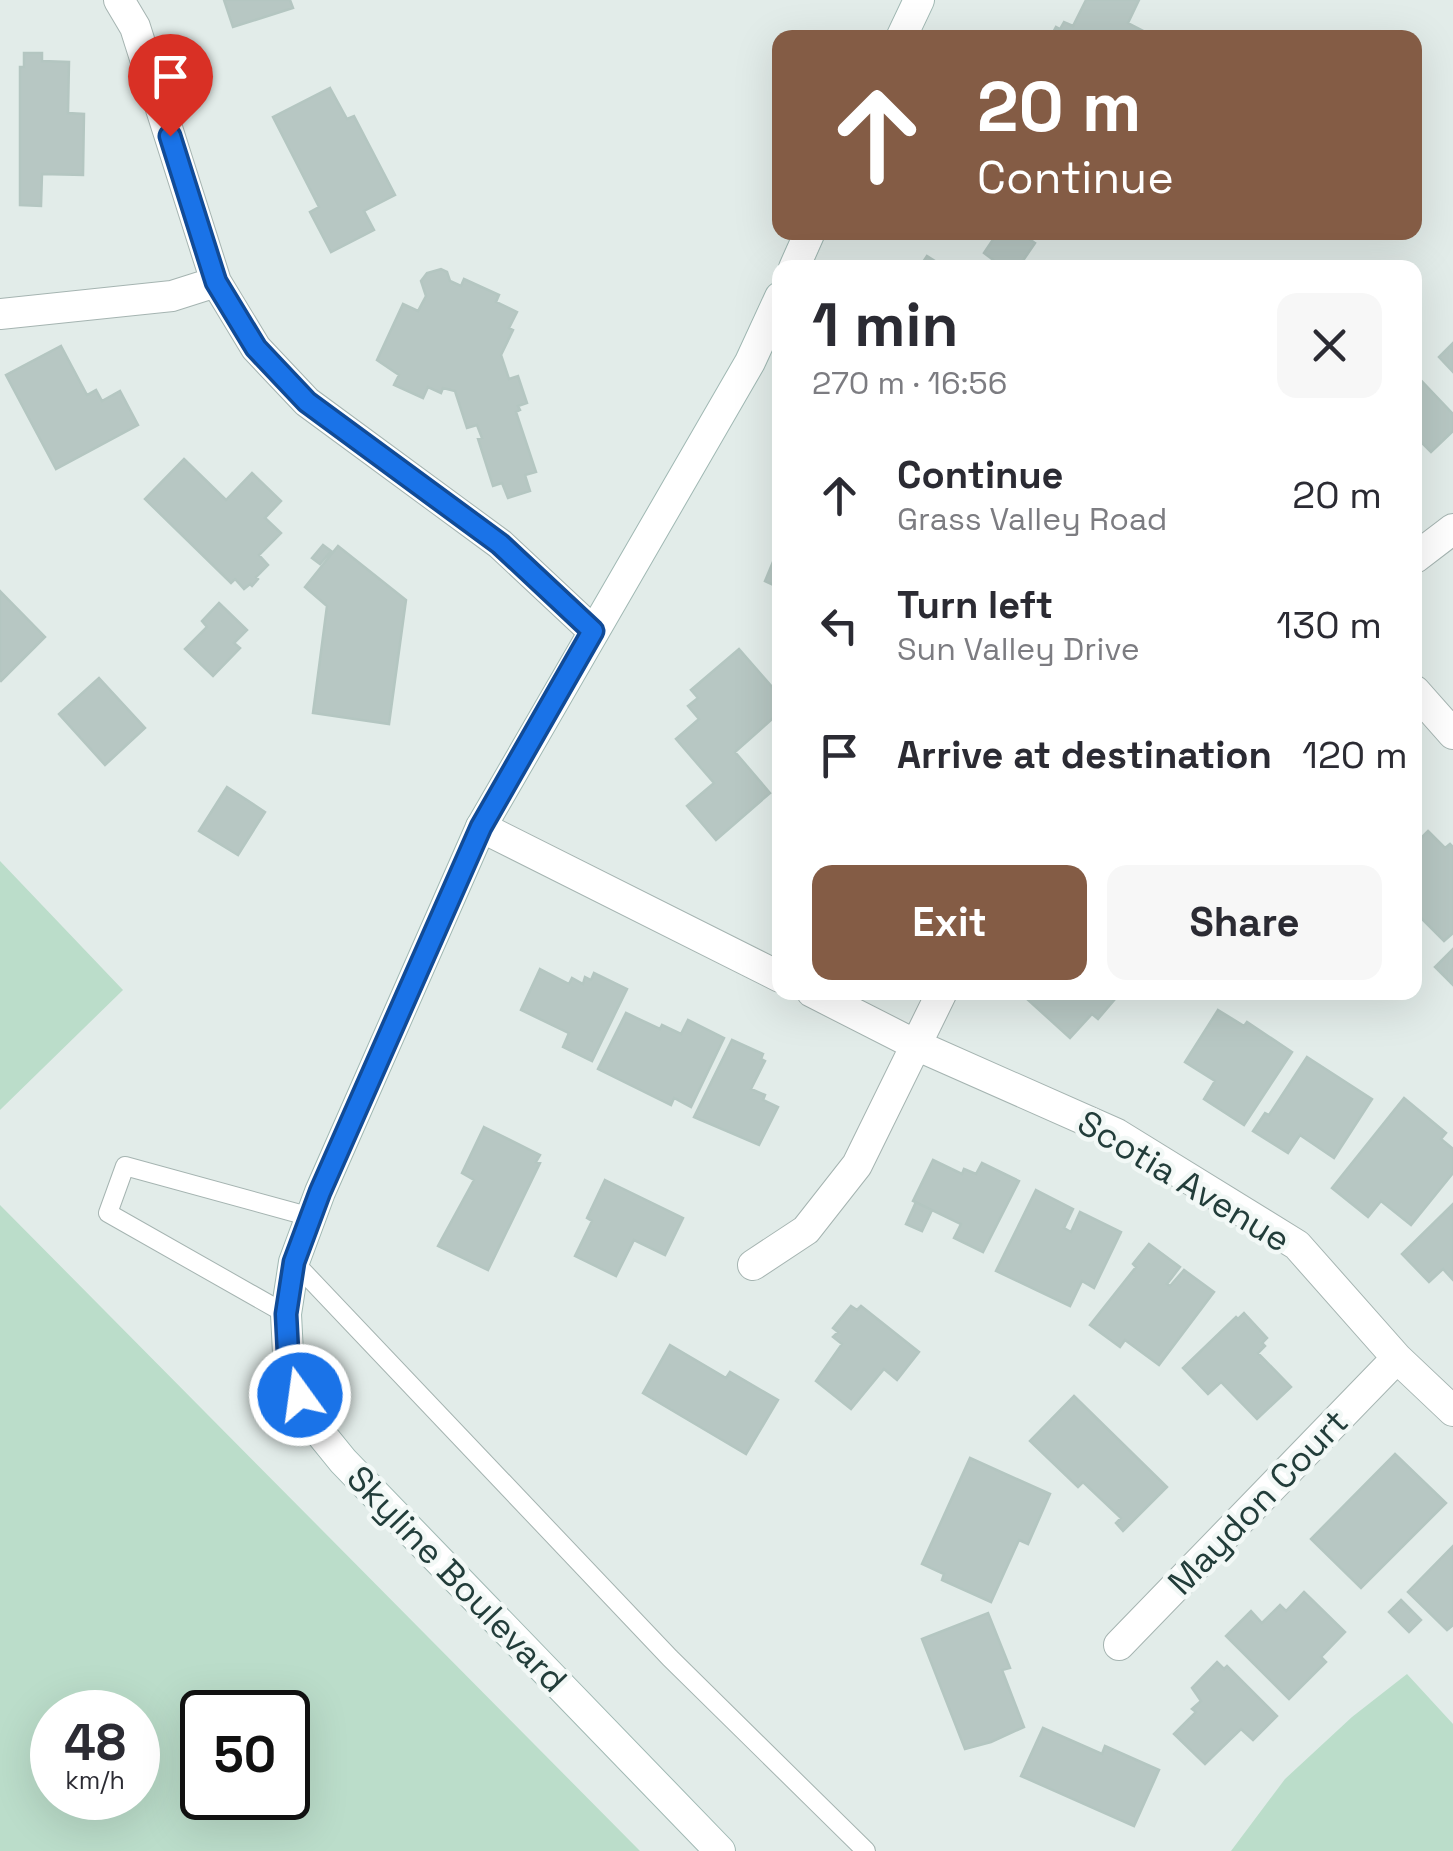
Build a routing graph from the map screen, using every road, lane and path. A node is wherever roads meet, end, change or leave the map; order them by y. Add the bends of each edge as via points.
1 (119, 0) edge
2 (918, 0) edge
3 (905, 30) edge
4 (216, 282) junction
5 (0, 314) edge
6 (772, 315) edge
7 (1453, 529) edge
8 (1422, 553) edge
9 (593, 631) junction
10 (1422, 699) edge
11 (1453, 734) edge
12 (481, 827) junction
13 (772, 972) edge
14 (828, 1000) edge
15 (938, 1000) edge
16 (916, 1045) junction
17 (311, 1218) junction
18 (294, 1262) junction
19 (753, 1266) dead end
20 (286, 1314) junction
21 (1397, 1358) junction
22 (1453, 1411) edge
23 (1119, 1645) dead end
24 (720, 1851) edge
25 (866, 1851) edge

1 - 4 street via 135,27
2 - 3 street
4 - 5 street via 172,296
4 - 9 street via 256,348 307,402 500,544
6 - 9 street, Skyline Boulevard
7 - 8 street
9 - 12 street, Skyline Boulevard
10 - 11 street
12 - 13 street
12 - 17 street, Skyline Boulevard
14 - 16 street, Scotia Avenue
15 - 16 street
16 - 19 street via 857,1165 806,1230
16 - 21 street, Scotia Avenue via 1117,1134 1297,1246
17 - 18 street, Skyline Boulevard
17 - 20 lane via 124,1166 108,1212
18 - 20 street, Skyline Boulevard
18 - 25 lane via 670,1658
20 - 24 street, Skyline Boulevard via 300,1395 343,1461
21 - 22 street, Scotia Avenue
21 - 23 street, Maydon Court

